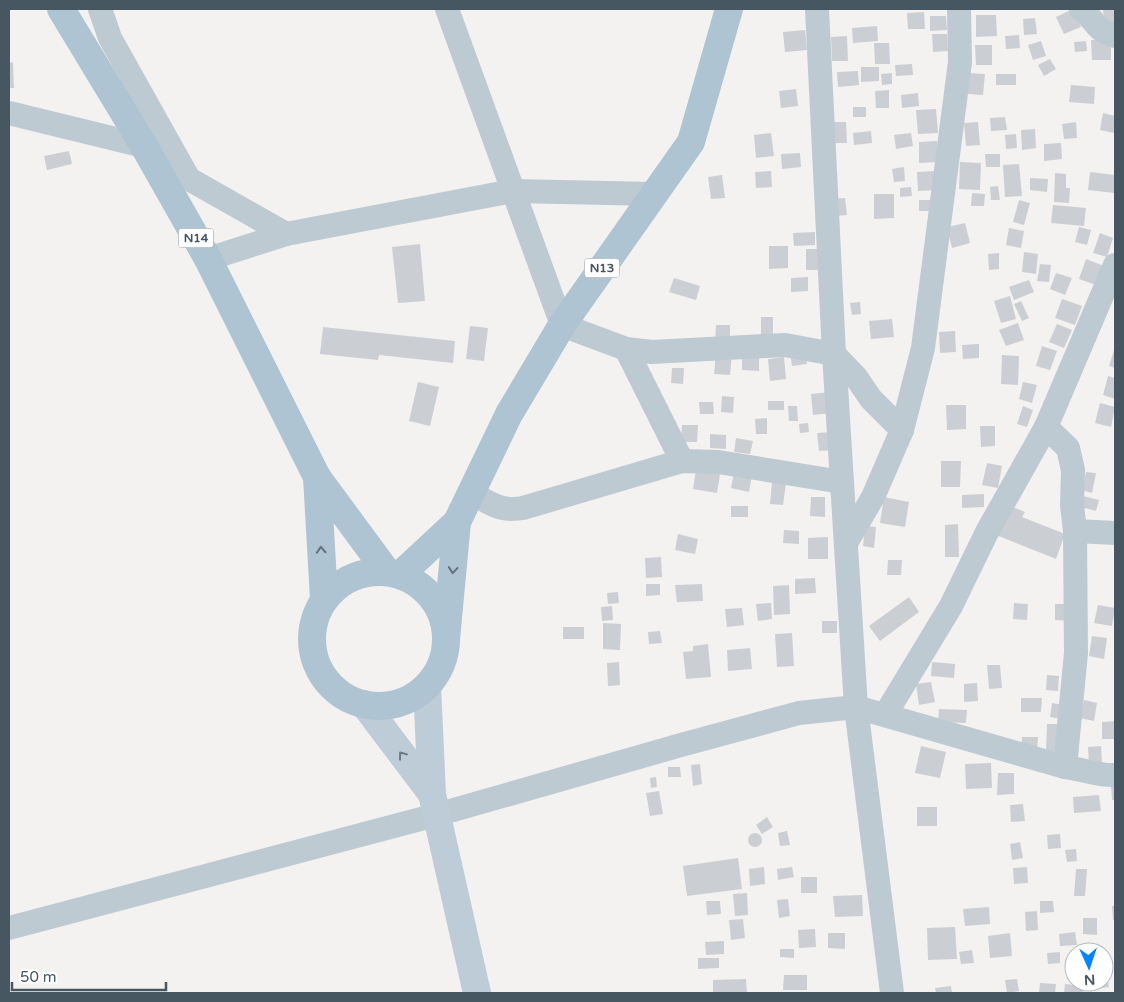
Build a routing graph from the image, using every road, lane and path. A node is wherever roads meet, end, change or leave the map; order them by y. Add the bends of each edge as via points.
1 (60, 9) edge
2 (100, 9) edge
3 (446, 9) edge
4 (729, 9) edge
5 (816, 9) edge
6 (1081, 9) edge
7 (964, 10) edge
8 (1115, 36) edge
9 (9, 113) edge
10 (150, 156) junction
11 (189, 179) junction
12 (513, 191) junction
13 (655, 194) junction
14 (286, 234) junction
15 (208, 259) junction
16 (1115, 264) edge
17 (562, 325) junction
18 (626, 349) junction
19 (834, 354) junction
20 (1046, 427) junction
21 (902, 430) junction
22 (682, 461) junction
23 (317, 477) junction
24 (842, 482) junction
25 (471, 492) junction
26 (457, 522) junction
27 (1075, 531) junction
28 (1115, 533) edge
29 (846, 543) junction
30 (393, 574) junction
31 (324, 599) junction
32 (446, 638) junction
33 (427, 686) junction
34 (364, 704) junction
35 (856, 707) junction
36 (885, 715) junction
37 (1065, 767) junction
38 (1115, 775) edge
39 (434, 804) junction
40 (9, 928) edge
41 (477, 993) edge
42 (892, 993) edge

1 - 10 main road, N14
2 - 11 street via 110,38
3 - 12 street
4 - 13 main road, N13 via 691,142
5 - 19 street
6 - 8 street via 1098,28
7 - 21 street via 956,104 923,348
9 - 10 street
10 - 11 street
10 - 15 main road, N14
11 - 14 street
12 - 13 street
12 - 14 street
12 - 17 street
13 - 17 main road, N13
14 - 15 street
15 - 23 main road, N14
16 - 20 street
17 - 18 street
17 - 25 main road, N13 via 509,414
18 - 19 street via 652,352 785,345
18 - 22 street
19 - 21 street
19 - 24 street
20 - 27 street via 1068,448 1073,470
20 - 36 street via 987,532 951,606
21 - 29 street via 873,497
22 - 24 street via 718,462
22 - 25 street via 523,508 509,510
23 - 30 main road, N14
31 -> 23 main road, N14
24 - 29 street
25 - 26 main road, N13
26 - 30 main road, N13
26 -> 32 main road, N13
27 - 28 street
27 - 37 street via 1076,653
29 - 35 street
30 - 31 main road via 356,576
30 - 32 main road via 419,585 433,600 443,618
31 - 34 main road via 313,623 312,649 321,674 339,694
32 - 33 main road via 444,656
33 - 34 main road via 398,703
33 - 39 main road
39 -> 34 main road
35 - 36 street
35 - 39 street via 799,713 681,745
35 - 42 street
36 - 37 street
37 - 38 street
39 - 40 street
39 - 41 main road

